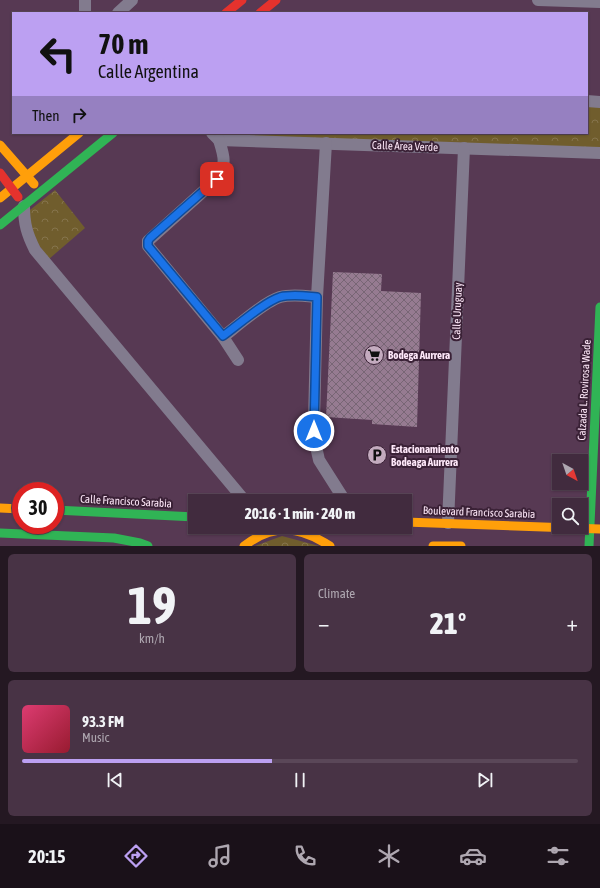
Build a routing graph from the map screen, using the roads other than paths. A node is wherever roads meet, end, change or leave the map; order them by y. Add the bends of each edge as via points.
1 (85, 0) edge
2 (132, 0) edge
3 (242, 0) edge
4 (276, 0) edge
5 (538, 0) edge
6 (600, 2) edge
7 (86, 12) edge
8 (119, 12) edge
9 (227, 12) edge
10 (261, 12) edge
11 (588, 102) edge
12 (600, 102) edge
13 (78, 134) edge
14 (112, 134) edge
15 (215, 136) edge
16 (326, 143) junction
17 (0, 145) edge
18 (464, 148) junction
19 (600, 153) edge
20 (0, 173) edge
21 (27, 175) junction
22 (11, 188) junction
23 (40, 192) junction
24 (0, 198) edge
25 (24, 206) junction
26 (0, 225) edge
27 (317, 297) junction
28 (600, 307) edge
29 (223, 336) junction
30 (238, 360) dead end
31 (239, 494) edge
32 (341, 494) edge
33 (0, 508) edge
34 (12, 509) edge
35 (64, 510) edge
36 (188, 516) edge
37 (412, 522) edge
38 (448, 523) junction
39 (590, 528) junction
40 (600, 529) edge
41 (0, 533) edge
42 (265, 534) edge
43 (309, 534) edge
44 (148, 546) edge
45 (244, 546) edge
46 (330, 546) edge
47 (433, 546) edge
48 (460, 546) edge
49 (589, 546) edge

1 - 7 street
2 - 8 street
3 - 9 main road
4 - 10 main road
5 - 6 street
11 - 12 street
13 - 21 main road
14 - 23 main road
15 - 16 street, Calle Área Verde
15 - 29 street via 224,158 224,170 148,241 148,246
16 - 18 street, Calle Área Verde
16 - 27 street
17 - 21 main road
18 - 19 street, Calle Área Verde
18 - 38 street, Calle Uruguay
20 - 22 main road
21 - 22 main road
21 - 23 main road
22 - 24 main road
22 - 25 main road
23 - 25 main road
25 - 26 main road
25 - 31 street via 24,222 36,250
27 - 29 street via 292,296 270,301
27 - 32 street via 315,442 319,460
28 - 39 main road, Calzada L. Rovirosa Wade
29 - 30 street
33 - 34 main road
35 - 36 main road, Calle Francisco Sarabia
37 - 38 main road, Boulevard Francisco Sarabia
38 - 39 main road, Boulevard Francisco Sarabia
39 - 40 main road, Boulevard Francisco Sarabia
39 - 49 main road, Calzada L. Rovirosa Wade
41 - 44 main road via 114,538
42 - 45 main road
43 - 46 main road
47 - 48 main road

